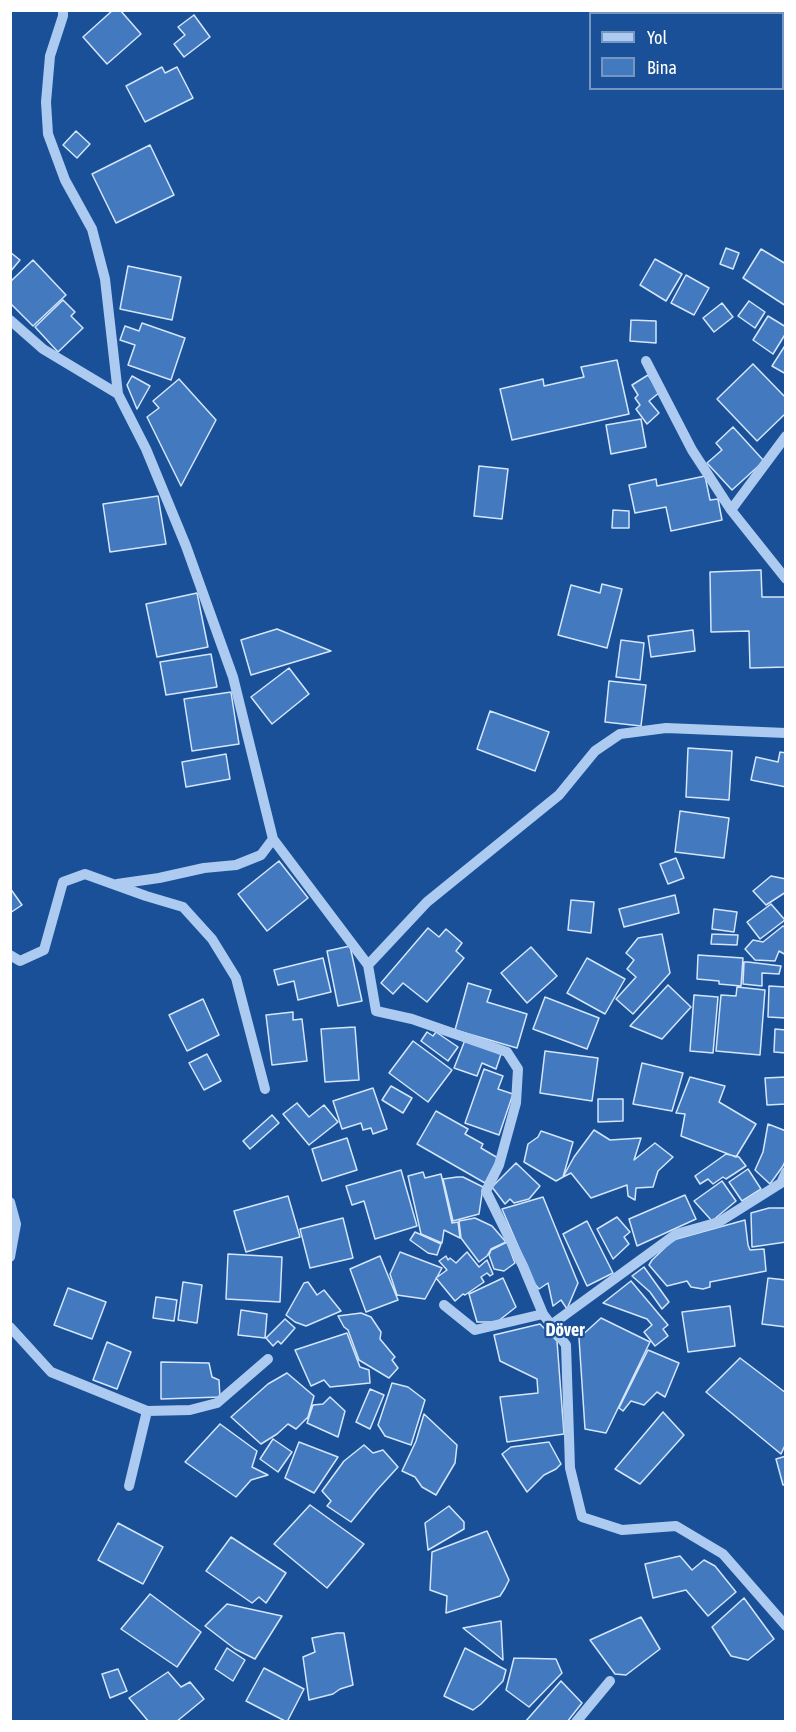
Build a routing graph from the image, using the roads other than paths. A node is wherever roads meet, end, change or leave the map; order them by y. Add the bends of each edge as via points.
1 (63, 10) edge
2 (10, 320) edge
3 (646, 361) dead end
4 (118, 394) junction
5 (786, 436) edge
6 (731, 510) junction
7 (786, 579) edge
8 (786, 733) edge
9 (273, 839) junction
10 (116, 884) junction
11 (10, 955) edge
12 (368, 965) junction
13 (265, 1089) dead end
14 (786, 1172) edge
15 (10, 1202) edge
16 (10, 1257) edge
17 (444, 1305) dead end
18 (543, 1314) junction
19 (551, 1325) junction
20 (10, 1327) edge
21 (268, 1359) dead end
22 (147, 1411) junction
23 (129, 1486) dead end
24 (786, 1626) edge
25 (610, 1681) dead end
26 (576, 1722) edge

1 - 4 street via 50,56 48,134 65,180 92,229 105,279
2 - 4 street via 44,349
3 - 6 street via 692,450
4 - 9 street via 182,535 233,677
5 - 6 street
6 - 7 street
8 - 12 street via 666,728 620,734 595,751 559,795 427,902
9 - 10 street via 261,855 236,865
9 - 12 street
10 - 11 street via 85,874 63,882 44,950 20,961
10 - 13 street via 183,907 212,939 236,978
12 - 18 street via 376,1011 412,1019 507,1052 518,1069 516,1103 499,1165 486,1191
14 - 19 street via 781,1183 719,1222 676,1234
15 - 16 street via 16,1224
17 - 18 street via 475,1330
18 - 19 street
19 - 24 street via 566,1345 570,1468 582,1517 622,1530 676,1526 723,1554
20 - 22 street via 51,1372
21 - 22 street via 217,1403 190,1410
22 - 23 street
25 - 26 street

